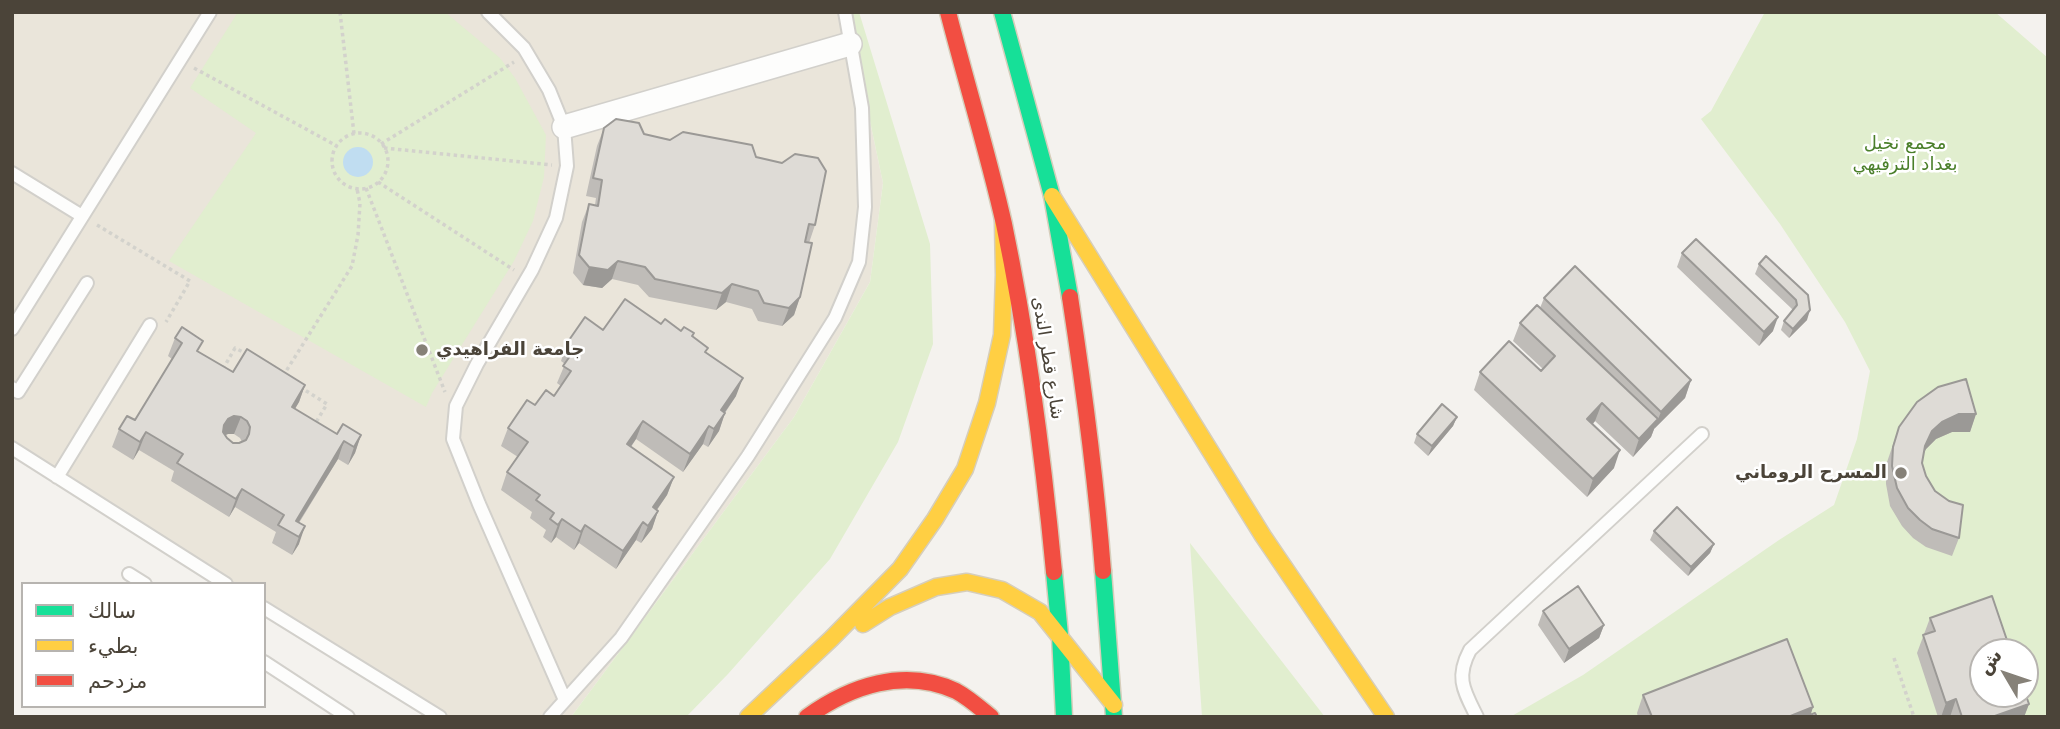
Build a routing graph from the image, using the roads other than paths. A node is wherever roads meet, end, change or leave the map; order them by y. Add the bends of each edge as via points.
1 (845, 12) edge
2 (948, 12) edge
3 (1002, 12) edge
4 (207, 13) edge
5 (495, 15) edge
6 (850, 44) junction
7 (564, 127) junction
8 (12, 173) edge
9 (1052, 196) junction
10 (82, 216) junction
11 (1003, 221) junction
12 (87, 283) dead end
13 (150, 325) road end
14 (12, 329) edge
15 (12, 388) edge
16 (1702, 435) dead end
17 (12, 448) edge
18 (57, 477) junction
19 (130, 574) dead end
20 (142, 582) edge
21 (223, 582) edge
22 (266, 609) edge
23 (1060, 635) junction
24 (814, 655) junction
25 (266, 663) edge
26 (565, 700) junction
27 (1115, 711) edge
28 (348, 717) edge
29 (440, 717) edge
30 (550, 717) edge
31 (748, 717) edge
32 (807, 717) edge
33 (992, 717) edge
34 (1064, 717) edge
35 (1386, 717) edge
36 (1478, 717) edge

1 - 6 lane
2 - 11 main road, شارع قطر الندى
3 - 9 main road, شارع قطر الندى
4 - 10 lane
5 - 7 lane via 524,48
6 - 7 street
6 - 26 lane via 862,108 865,207 859,262 835,318 748,456 621,638
7 - 26 lane via 566,166 556,218 456,406 453,439
8 - 10 lane
9 - 27 main road, شارع قطر الندى via 1089,425
9 - 35 main road via 1263,536
10 - 14 lane
11 - 23 main road, شارع قطر الندى via 1035,394
11 - 24 main road via 1002,335 965,468 900,569
12 - 15 lane via 18,392
13 - 18 lane
16 - 36 lane via 1470,650 1462,664 1461,681
17 - 18 lane
18 - 21 lane
19 - 20 lane
22 - 29 lane
23 - 24 main road via 1040,612 1002,590 967,582 936,587 890,607
23 - 27 main road
23 - 34 main road, شارع قطر الندى
24 - 31 main road
25 - 28 lane
26 - 30 lane
32 - 33 main road via 861,685 906,679 953,690

